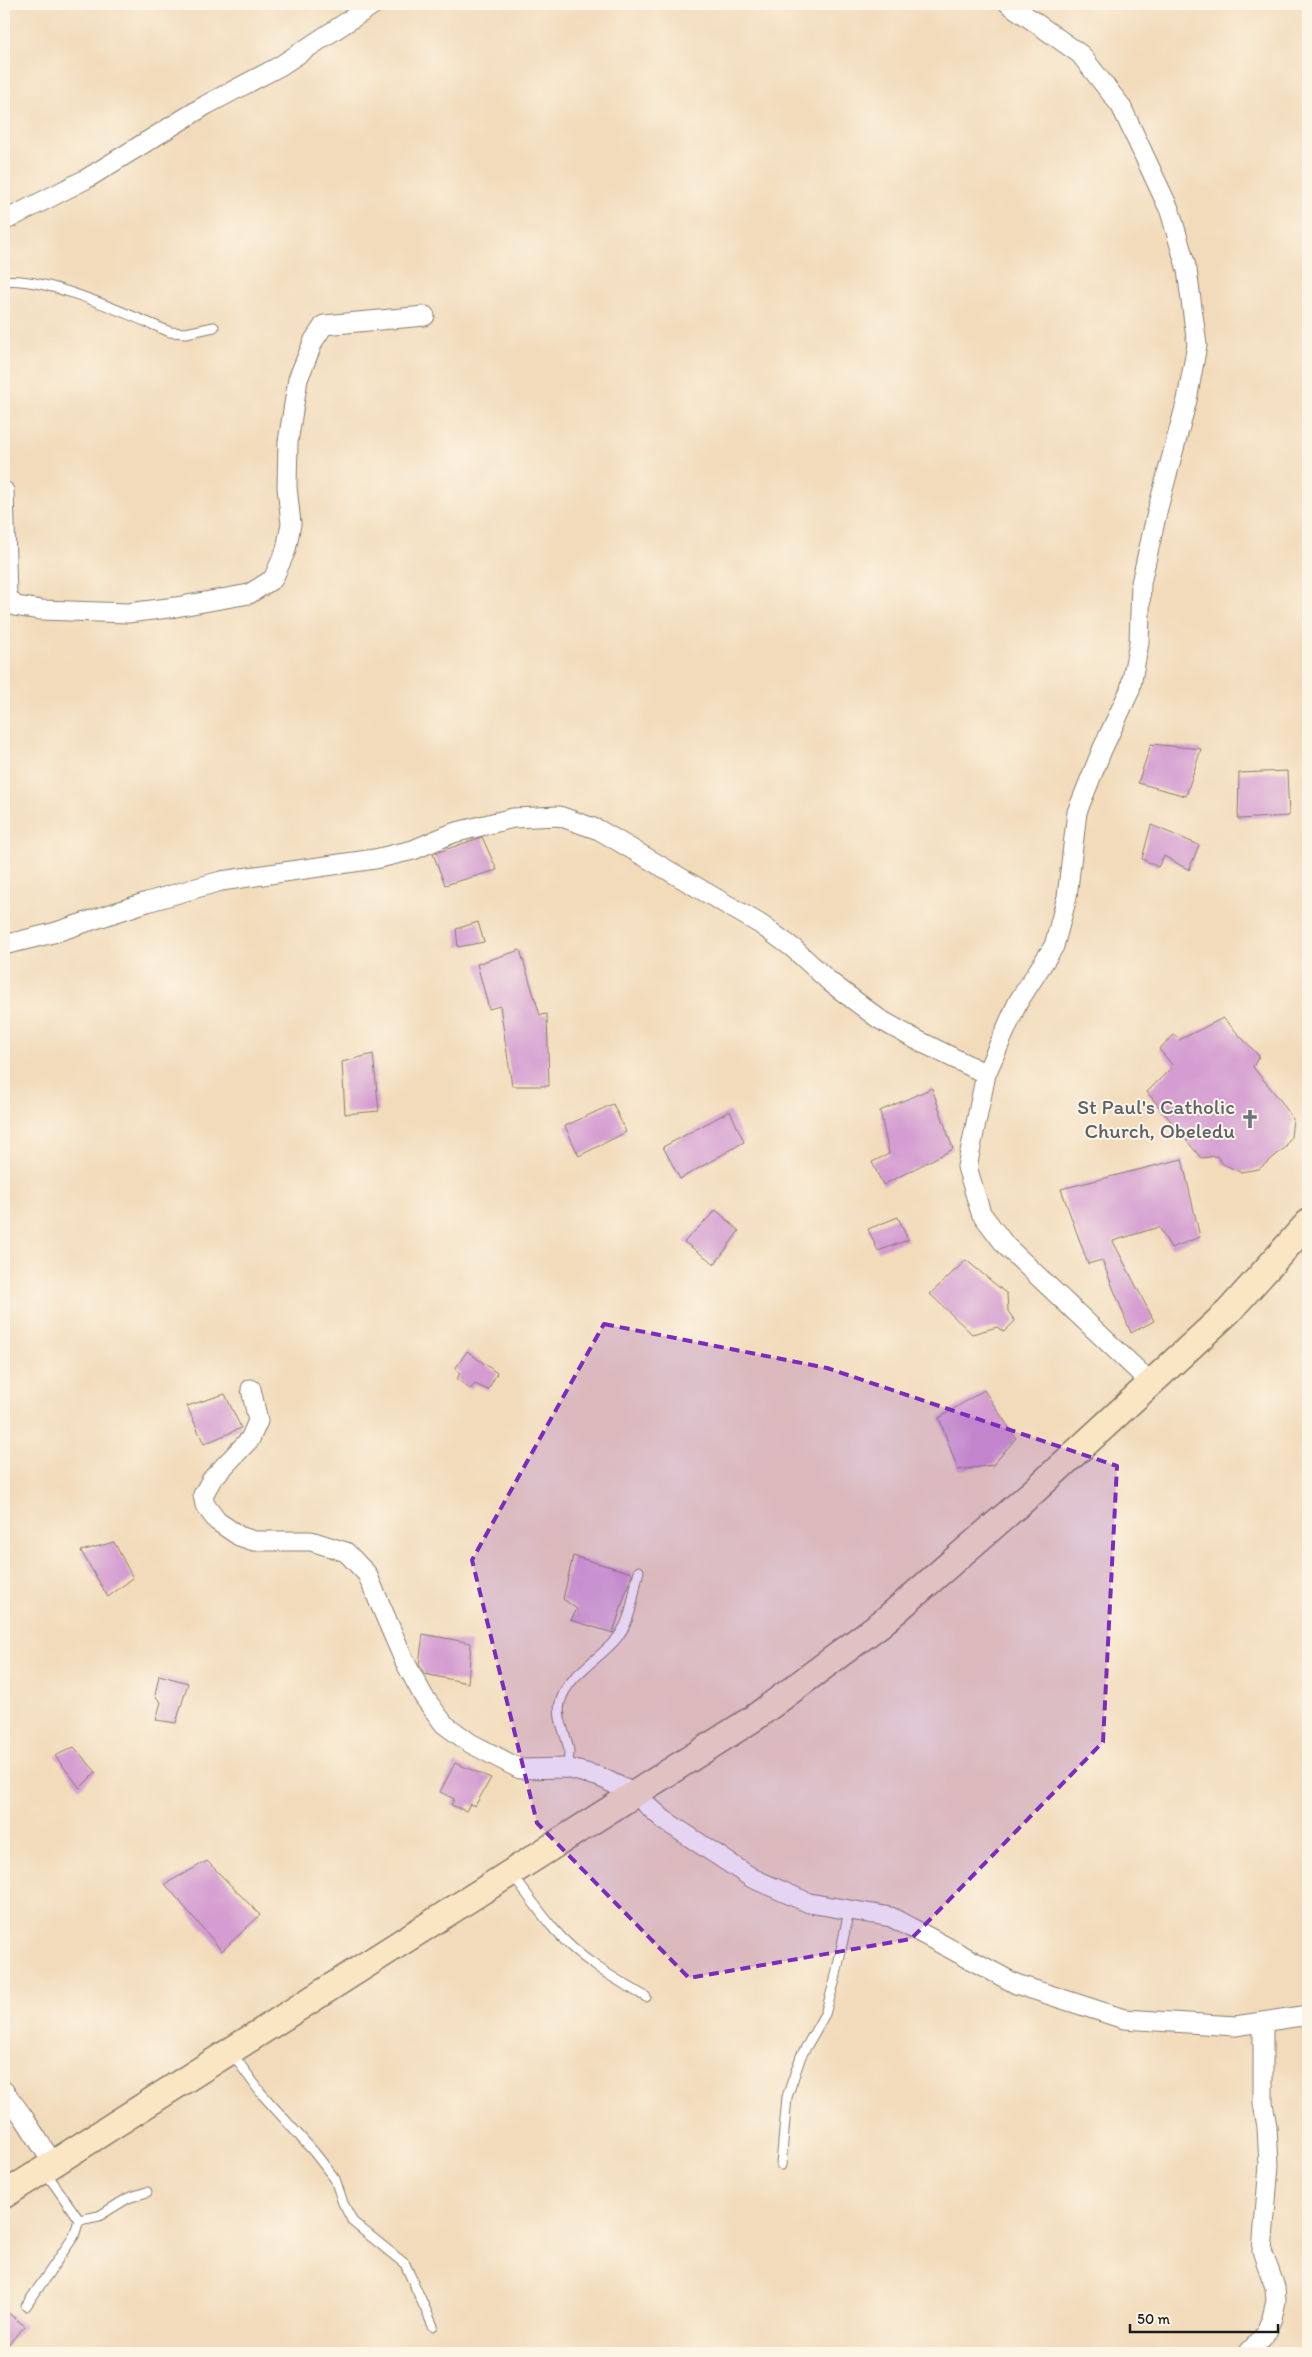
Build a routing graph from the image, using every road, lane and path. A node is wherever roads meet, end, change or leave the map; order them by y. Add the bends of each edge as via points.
1 (374, 4) edge
2 (1009, 4) edge
3 (4, 221) edge
4 (4, 281) edge
5 (426, 316) dead end
6 (214, 326) dead end
7 (4, 490) edge
8 (4, 945) edge
9 (986, 1074) junction
10 (1308, 1223) edge
11 (1151, 1383) junction
12 (251, 1388) dead end
13 (638, 1571) dead end
14 (567, 1768) junction
15 (635, 1794) junction
16 (511, 1873) junction
17 (849, 1910) junction
18 (646, 1998) dead end
19 (1308, 2015) edge
20 (1263, 2022) junction
21 (231, 2052) junction
22 (4, 2091) edge
23 (781, 2165) dead end
24 (49, 2168) junction
25 (147, 2192) dead end
26 (4, 2196) edge
27 (79, 2220) junction
28 (26, 2306) dead end
29 (433, 2326) dead end
30 (1248, 2353) edge

1 - 3 street via 280,66 206,106 86,179
2 - 9 street via 1080,54 1121,106 1170,211 1187,270 1197,345 1187,400 1141,583 1139,643 1130,690 1076,812 1067,898 1054,946 1018,1002
4 - 6 lane via 17,279 44,285 170,332 186,334
5 - 7 street via 324,325 314,340 298,379 288,442 287,486 291,524 286,550 273,579 249,594 128,613 15,606 7,596
8 - 9 street via 221,881 375,859 413,850 453,833 513,818 560,816 599,830 760,924 879,1018
9 - 11 street via 967,1167 981,1213 1006,1246
10 - 11 main road via 1229,1311
11 - 15 main road via 1034,1491 883,1622 754,1718
12 - 14 street via 258,1421 250,1439 212,1479 203,1494 205,1505 217,1521 239,1536 254,1541 311,1541 346,1552 367,1574 405,1662 424,1698 444,1724 470,1743 520,1769
13 - 14 lane via 632,1606 620,1634 572,1681 560,1704 569,1752
14 - 15 street via 600,1777
15 - 16 main road
15 - 17 street via 664,1820 752,1878 809,1903
16 - 18 lane via 553,1929 574,1950
16 - 21 main road
17 - 20 street via 891,1918 1016,1984 1124,2019 1235,2026
17 - 23 lane via 826,2014 801,2056 787,2097
19 - 20 street
20 - 30 street via 1263,2103 1268,2165 1262,2251 1275,2287 1276,2301 1264,2336
21 - 24 main road
21 - 29 lane via 261,2093 335,2179 353,2222 405,2264
22 - 24 street via 24,2118
24 - 26 main road
24 - 27 lane
25 - 27 lane via 128,2198 99,2216
27 - 28 lane via 74,2236

